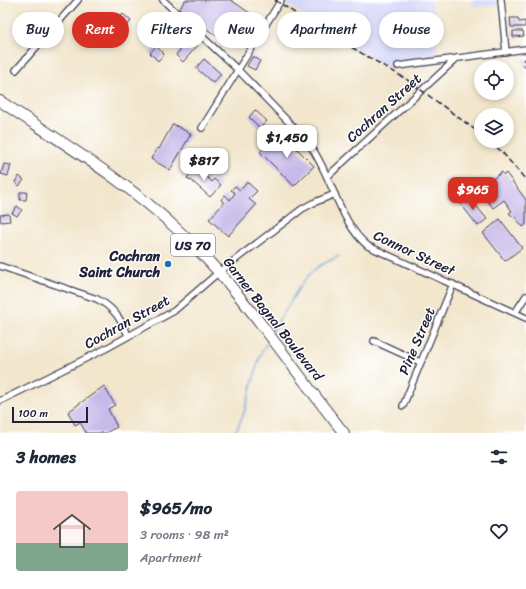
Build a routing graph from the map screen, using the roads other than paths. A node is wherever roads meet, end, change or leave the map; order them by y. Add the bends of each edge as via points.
1 (78, 0) edge
2 (163, 0) edge
3 (281, 0) edge
4 (501, 0) edge
5 (526, 49) edge
6 (506, 52) junction
7 (457, 58) junction
8 (398, 66) dead end
9 (16, 70) dead end
10 (238, 70) junction
11 (0, 101) edge
12 (202, 128) dead end
13 (328, 176) junction
14 (335, 194) junction
15 (0, 266) edge
16 (219, 272) junction
17 (454, 284) junction
18 (526, 296) edge
19 (515, 313) junction
20 (526, 318) edge
21 (128, 335) junction
22 (374, 341) dead end
23 (420, 362) junction
24 (0, 401) edge
25 (403, 406) dead end
26 (344, 433) edge

1 - 9 street
2 - 10 street, Connor Street
3 - 10 street
4 - 6 street
5 - 6 street
6 - 7 street
7 - 8 street
7 - 13 street, Cochran Street
10 - 12 street
10 - 13 street, Connor Street via 307,141
11 - 16 highway, Garner Bagnal Boulevard / US 70 via 84,156 137,195 179,231
13 - 14 street, Connor Street
14 - 16 street, Cochran Street via 302,209
14 - 17 street, Connor Street via 355,233 368,246
15 - 21 street via 97,299 117,315
16 - 21 street, Cochran Street via 174,311
16 - 26 highway, Garner Bagnal Boulevard / US 70
17 - 19 street, Connor Street
17 - 23 street, Pine Street
18 - 19 street
19 - 20 street, Connor Street
21 - 24 street, Cochran Street
22 - 23 street
23 - 25 street, Pine Street

